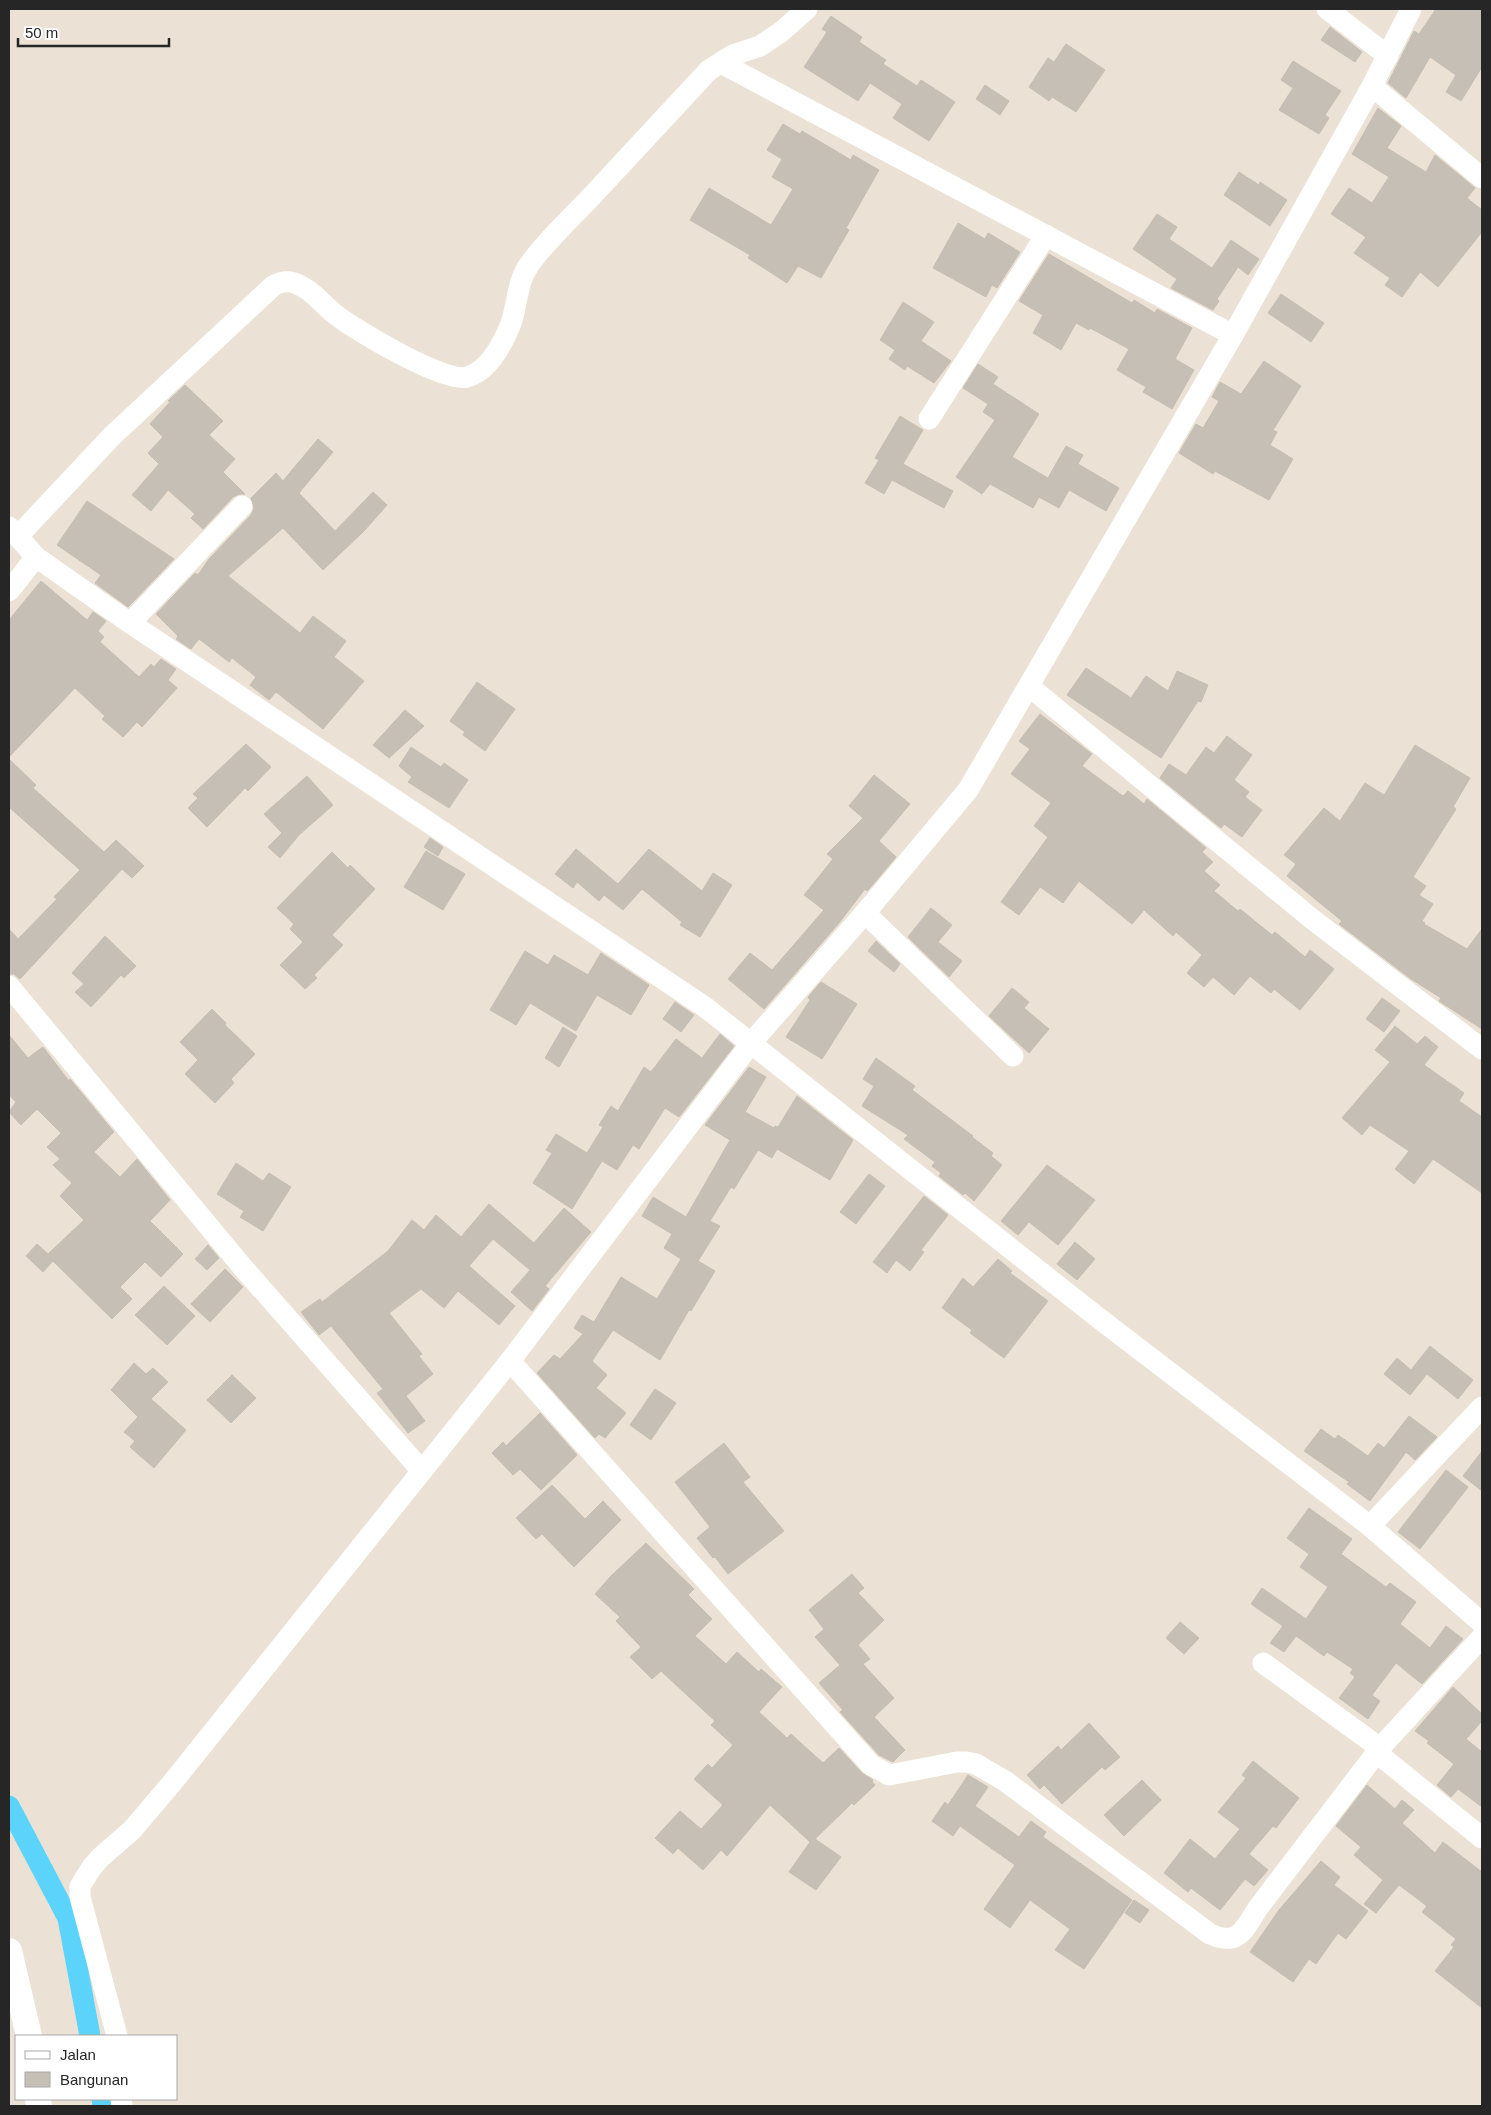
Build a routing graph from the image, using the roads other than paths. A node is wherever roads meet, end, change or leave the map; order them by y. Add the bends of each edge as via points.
1 (807, 9) edge
2 (1326, 9) edge
3 (1411, 9) edge
4 (1388, 56) junction
5 (721, 63) junction
6 (1372, 86) junction
7 (1482, 178) edge
8 (1046, 235) junction
9 (1234, 335) junction
10 (929, 419) dead end
11 (242, 506) dead end
12 (13, 531) edge
13 (36, 557) junction
14 (9, 592) edge
15 (130, 623) junction
16 (1030, 687) junction
17 (865, 913) junction
18 (9, 986) edge
19 (752, 1042) junction
20 (1482, 1049) edge
21 (1013, 1056) dead end
22 (510, 1361) junction
23 (1482, 1407) edge
24 (422, 1471) junction
25 (1370, 1526) junction
26 (1482, 1623) edge
27 (1482, 1637) edge
28 (1263, 1663) dead end
29 (1378, 1750) junction
30 (1482, 1838) edge
31 (9, 1951) edge
32 (29, 2035) edge
33 (117, 2035) edge

1 - 5 street via 760,46 733,55
2 - 4 street
3 - 4 street
4 - 6 street
5 - 8 street
5 - 12 street via 709,70 528,265 519,284 510,326 482,370 467,378 455,378 434,370 337,316 302,286 280,281
6 - 7 street
6 - 9 street
8 - 9 street
8 - 10 street
9 - 16 street
11 - 15 street
12 - 13 street
13 - 14 street
13 - 15 street
15 - 19 street via 705,1007
16 - 17 street via 968,790
16 - 20 street via 1312,919
17 - 19 street
17 - 21 street
18 - 24 street via 245,1270
19 - 22 street
19 - 25 street via 1104,1322
22 - 24 street
22 - 29 street via 871,1764 889,1775 957,1762 976,1764 1005,1781 1221,1939 1241,1934
23 - 25 street
24 - 33 street via 161,1796 84,1877 80,1897
25 - 26 street
27 - 29 street
28 - 29 street
29 - 30 street
31 - 32 street

